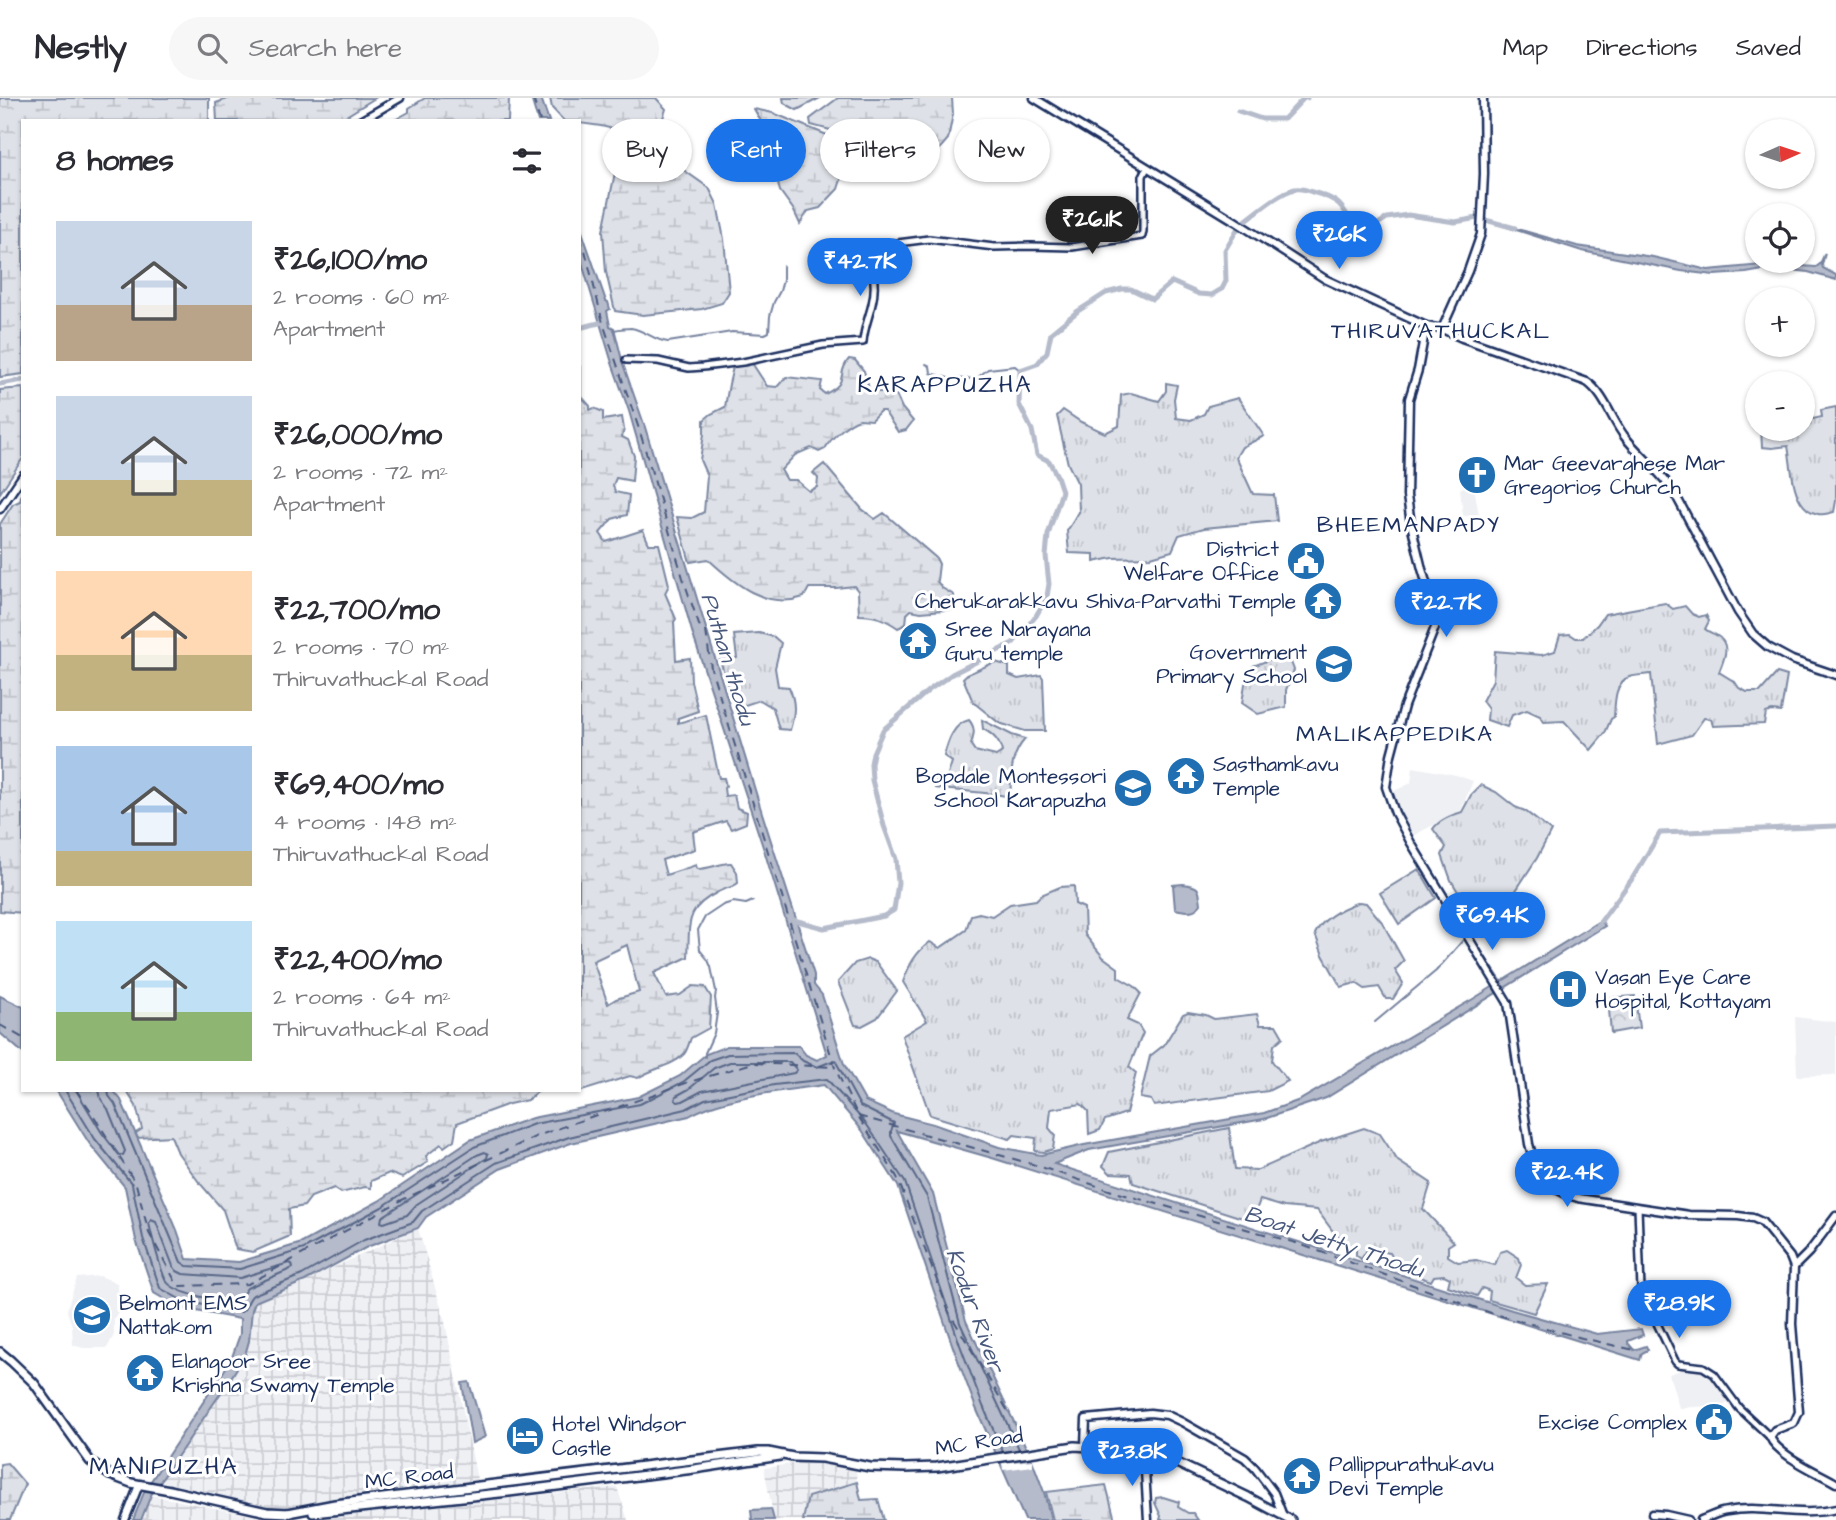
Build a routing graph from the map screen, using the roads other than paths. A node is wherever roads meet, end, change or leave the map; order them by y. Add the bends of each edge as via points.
1 (400, 98) edge
2 (1034, 98) edge
3 (1483, 98) edge
4 (363, 119) edge
5 (1147, 168) junction
6 (1426, 326) junction
7 (1442, 330) junction
8 (626, 360) dead end
9 (21, 478) edge
10 (0, 509) edge
11 (1836, 675) edge
12 (1639, 1207) junction
13 (1836, 1216) edge
14 (1794, 1267) junction
15 (0, 1352) edge
16 (1770, 1437) junction
17 (1085, 1446) junction
18 (1144, 1454) junction
19 (784, 1456) junction
20 (540, 1478) junction
21 (1836, 1483) edge
22 (139, 1485) junction
23 (541, 1488) junction
24 (1836, 1509) edge
25 (288, 1513) junction
26 (1651, 1514) dead end
27 (1287, 1518) edge
28 (125, 1520) edge
29 (1148, 1520) edge
30 (1688, 1520) edge
31 (1702, 1520) edge

1 - 4 main road
2 - 5 main road
3 - 7 main road via 1484,174 1478,246
5 - 6 main road via 1325,279
5 - 8 street via 1140,237 1072,247 986,247 929,239 866,249 874,282 863,342 703,367
6 - 7 main road
6 - 12 main road via 1409,399 1408,496 1436,625 1404,706 1386,787 1395,813 1508,1003 1529,1144 1538,1174 1567,1195
7 - 11 main road via 1595,388 1626,439 1674,492 1752,634 1792,660
9 - 10 main road
12 - 14 main road via 1753,1218 1762,1222
12 - 16 street via 1641,1290 1675,1361 1714,1374 1739,1408
13 - 14 main road
14 - 16 main road via 1792,1335 1799,1412 1794,1423 1775,1430
15 - 22 highway, MC Road via 34,1383 90,1461 110,1475
16 - 21 main road via 1790,1457
17 - 18 highway, MC Road
17 - 19 highway, MC Road via 932,1468 886,1468
17 - 27 main road via 1086,1419 1167,1415 1245,1458 1274,1493
18 - 27 highway, MC Road via 1189,1469
18 - 29 main road
19 - 20 highway, MC Road via 758,1452
19 - 23 highway, MC Road
20 - 23 highway
20 - 25 highway, MC Road
22 - 25 highway, MC Road via 267,1513
22 - 28 main road
23 - 25 highway, MC Road
24 - 31 main road via 1803,1513 1728,1510
26 - 30 main road

